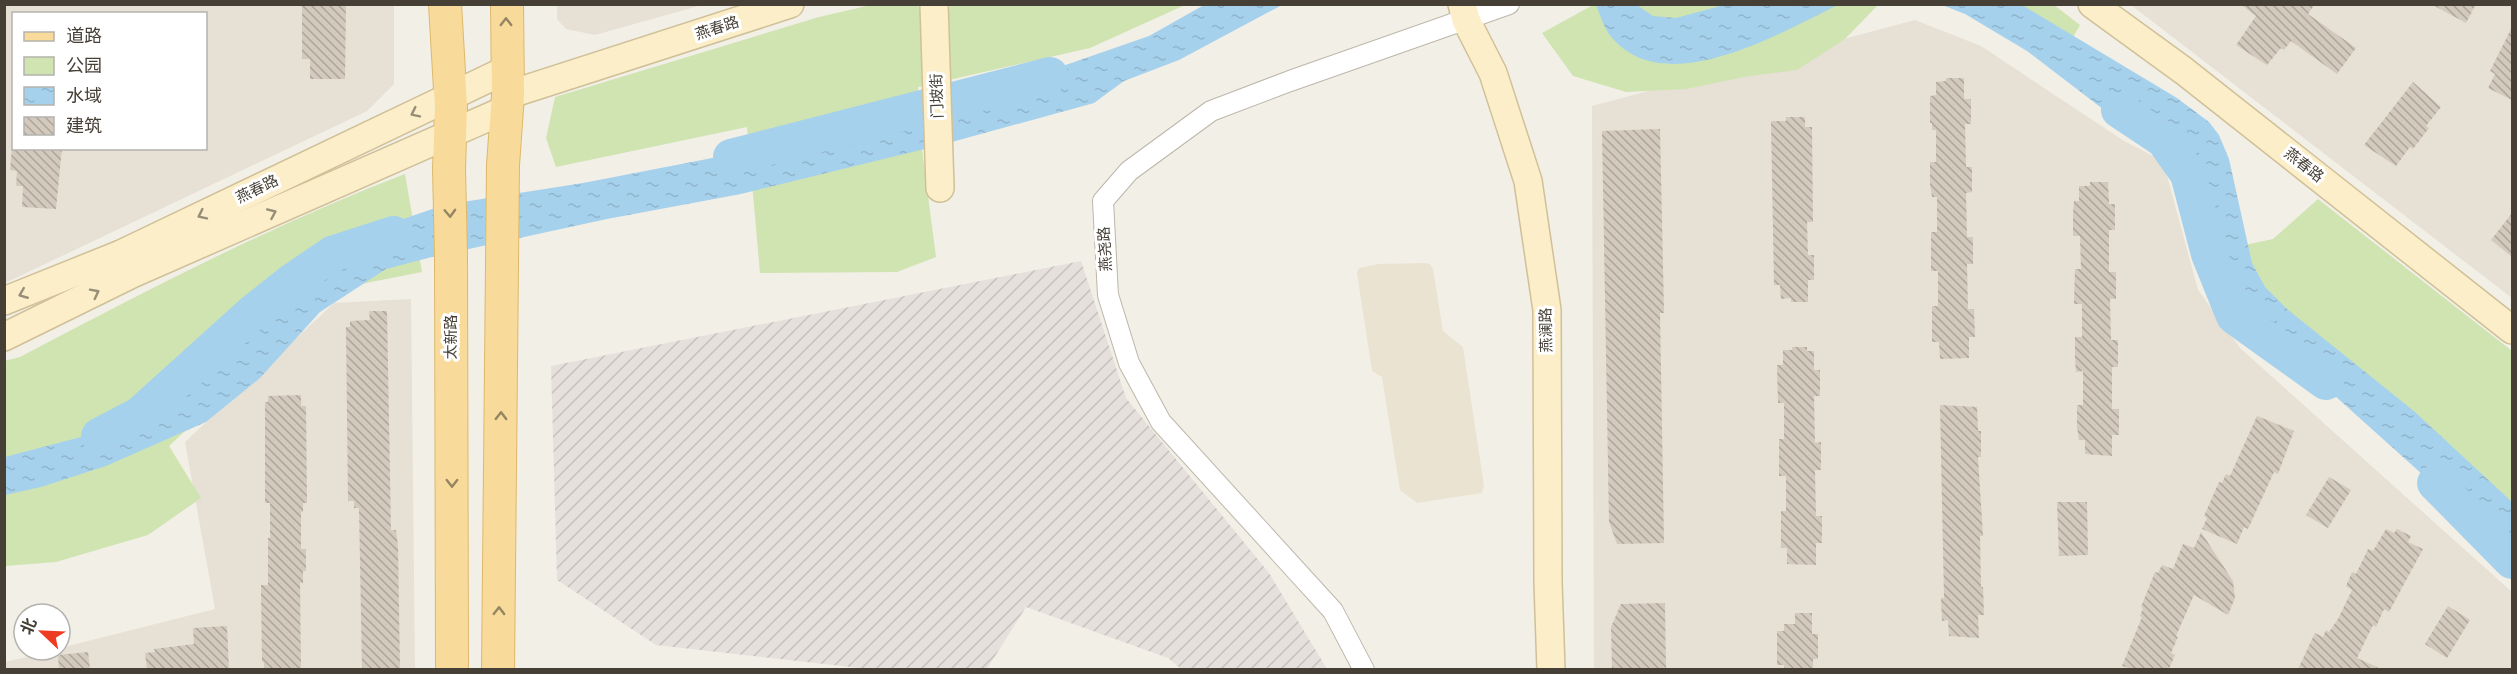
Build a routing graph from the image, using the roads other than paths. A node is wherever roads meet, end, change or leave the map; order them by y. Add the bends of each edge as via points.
1 (445, 4) edge
2 (507, 4) edge
3 (790, 4) edge
4 (934, 4) edge
5 (1509, 4) edge
6 (2092, 4) edge
7 (1464, 12) edge
8 (507, 91) junction
9 (450, 96) junction
10 (451, 134) junction
11 (940, 188) dead end
12 (4, 302) edge
13 (2512, 330) edge
14 (4, 338) edge
15 (452, 669) edge
16 (498, 669) edge
17 (1364, 669) edge
18 (1551, 669) edge

1 - 9 main road, 太新路
8 -> 2 main road
3 - 8 street, 燕春路
4 - 11 street, 门坡街
5 - 7 street, 燕尧路
6 - 13 street, 燕春路 via 2184,70
7 - 17 street, 燕尧路 via 1211,111 1129,171 1103,201 1108,295 1129,363 1161,422 1334,611
7 - 18 street, 燕澜路 via 1493,73 1528,181 1547,310
8 - 9 street, 燕春路
8 - 10 street, 燕春路
16 -> 8 main road
9 - 10 main road, 太新路
9 -> 12 street, 燕春路 via 122,254
14 -> 10 street, 燕春路 via 132,274
10 -> 15 main road, 太新路

